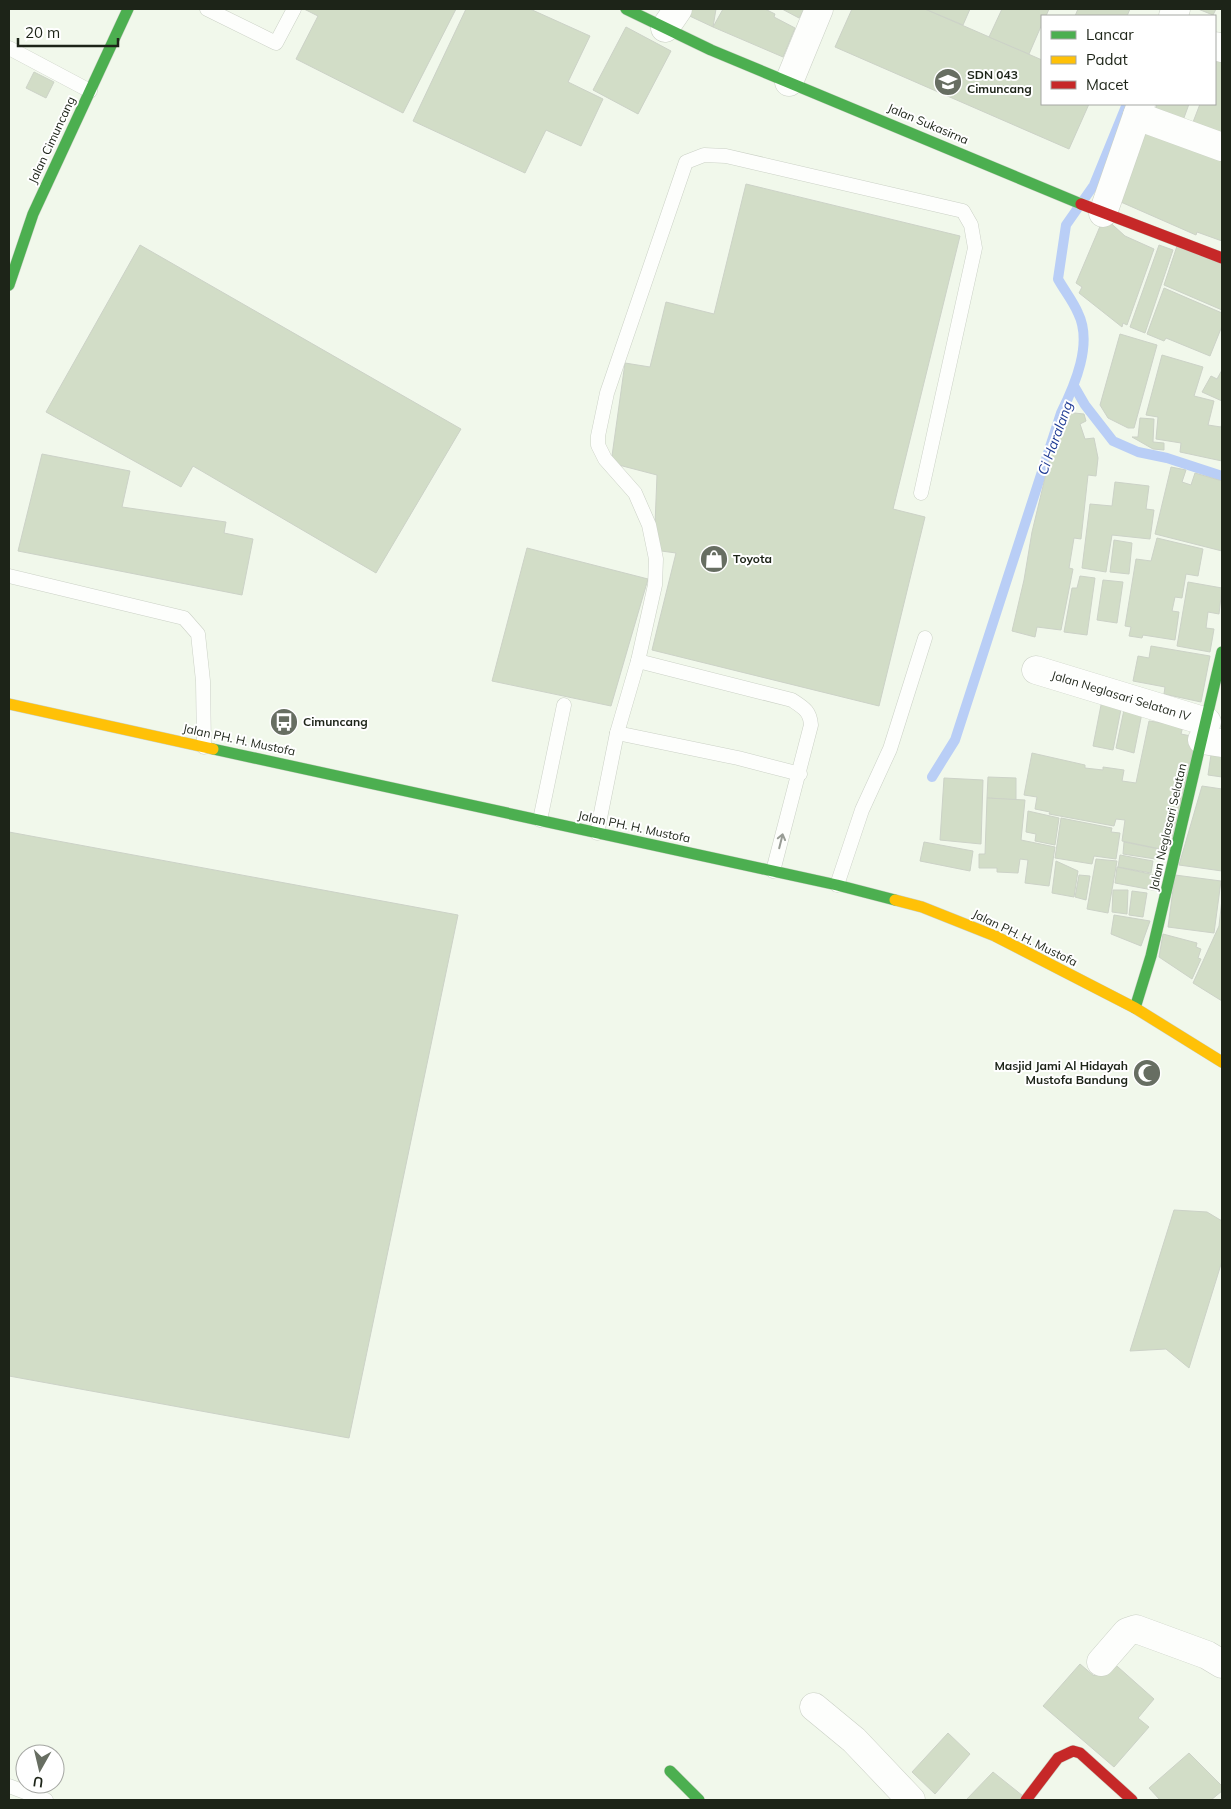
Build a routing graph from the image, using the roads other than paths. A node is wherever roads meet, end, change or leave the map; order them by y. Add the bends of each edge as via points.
1 (128, 9) edge
2 (207, 9) edge
3 (294, 9) edge
4 (626, 9) edge
5 (820, 9) edge
6 (672, 18) edge
7 (9, 48) edge
8 (789, 82) junction
9 (90, 91) junction
10 (1139, 110) edge
11 (1222, 147) edge
12 (1101, 212) junction
13 (1222, 258) edge
14 (9, 285) edge
15 (922, 493) dead end
16 (9, 576) edge
17 (925, 638) dead end
18 (1222, 652) edge
19 (638, 661) junction
20 (1036, 670) dead end
21 (9, 704) edge
22 (564, 705) dead end
23 (617, 733) junction
24 (1210, 735) edge
25 (204, 747) junction
26 (800, 774) junction
27 (540, 820) junction
28 (597, 833) junction
29 (773, 871) junction
30 (837, 885) junction
31 (1135, 1008) junction
32 (1222, 1062) edge
33 (1101, 1662) dead end
34 (1222, 1664) edge
35 (814, 1707) dead end
36 (670, 1771) dead end
37 (9, 1786) edge
38 (46, 1800) edge
39 (699, 1800) edge
40 (911, 1800) edge
41 (1026, 1800) edge
42 (1132, 1800) edge

1 - 9 main road, Jalan Cimuncang
2 - 3 lane via 276,43
4 - 6 main road, Jalan Sukasirna
5 - 8 street
6 - 8 main road, Jalan Sukasirna via 711,50
7 - 9 lane
8 - 12 main road, Jalan Sukasirna
9 - 14 main road, Jalan Cimuncang via 33,214
10 - 11 street
10 - 12 street
12 - 13 main road, Jalan Sukasirna
15 - 19 lane via 976,248 971,225 963,211 726,156 704,155 686,162 607,393 598,436 605,460 636,493 649,525 656,559 655,585
16 - 25 lane via 184,618 198,634 203,681
17 - 30 lane via 890,749 862,810
18 - 24 main road, Jalan Neglasari Selatan
19 - 23 lane
19 - 26 lane via 792,700 807,709 811,725
20 - 24 street, Jalan Neglasari Selatan IV
21 - 25 main road, Jalan PH. H. Mustofa
22 - 27 lane
23 - 26 lane
23 - 28 lane
24 - 31 main road, Jalan Neglasari Selatan
25 - 27 main road, Jalan PH. H. Mustofa
29 -> 26 lane
27 - 28 main road, Jalan PH. H. Mustofa
28 - 29 main road, Jalan PH. H. Mustofa
29 - 30 main road, Jalan PH. H. Mustofa
30 - 31 main road, Jalan PH. H. Mustofa via 922,907 995,936
31 - 32 main road, Jalan PH. H. Mustofa
33 - 34 street via 1127,1632 1136,1629 1207,1655
35 - 40 street via 854,1740
36 - 39 main road
37 - 38 lane
41 - 42 main road via 1058,1758 1073,1751 1080,1753

